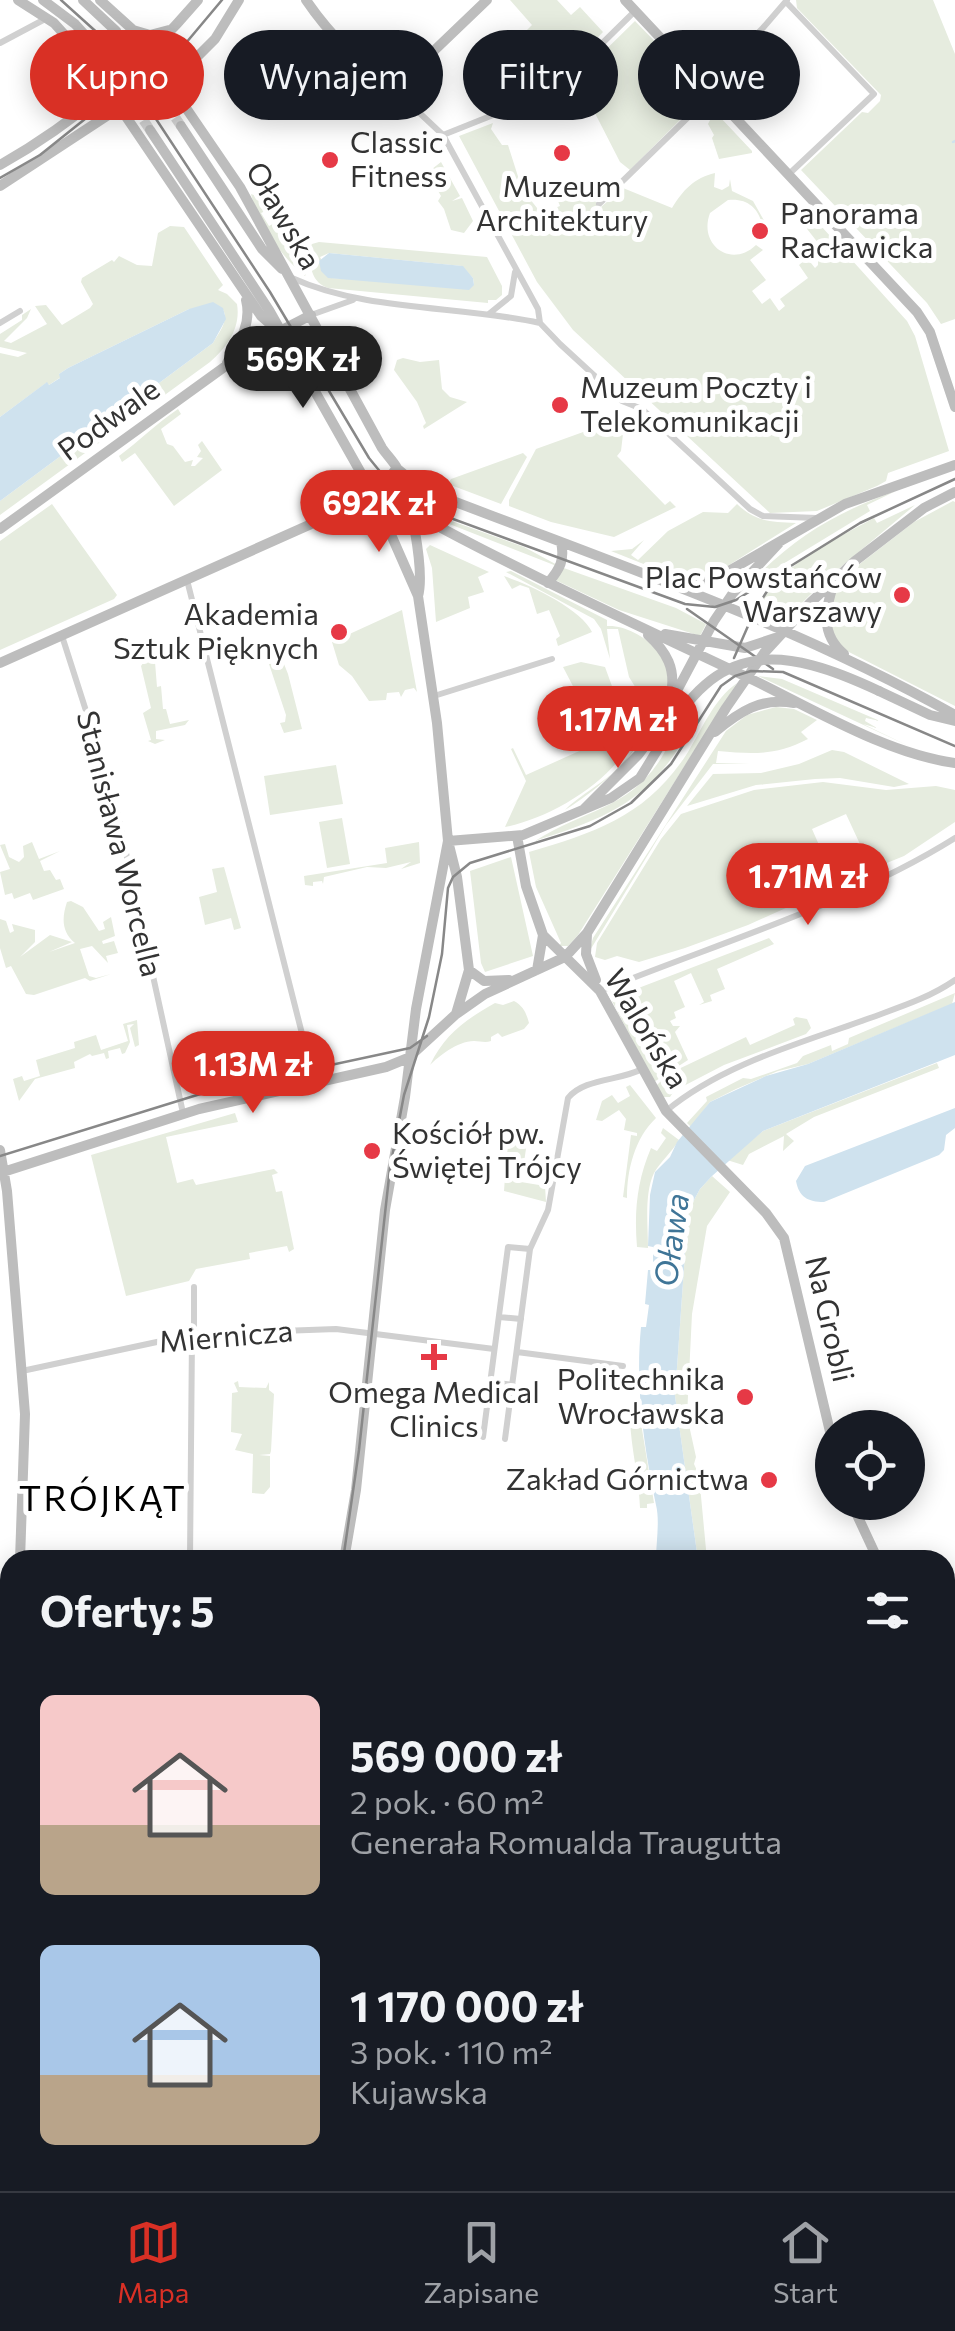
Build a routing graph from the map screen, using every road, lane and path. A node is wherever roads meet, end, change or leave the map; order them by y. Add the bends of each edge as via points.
1 (18, 0) edge
2 (44, 0) edge
3 (83, 0) edge
4 (100, 0) edge
5 (198, 0) edge
6 (240, 0) edge
7 (306, 0) edge
8 (488, 0) edge
9 (625, 0) edge
10 (786, 1) edge
11 (635, 11) junction
12 (47, 18) junction
13 (178, 24) junction
14 (132, 29) joint
15 (59, 30) edge
16 (81, 30) edge
17 (115, 30) tunnel mouth
18 (172, 30) edge
19 (329, 30) edge
20 (653, 30) edge
21 (760, 30) edge
22 (0, 43) edge
23 (443, 43) edge
24 (204, 50) edge
25 (67, 120) edge
26 (102, 120) edge
27 (131, 120) edge
28 (196, 120) tunnel mouth
29 (427, 120) edge
30 (679, 120) edge
31 (738, 120) edge
32 (180, 126) tunnel mouth
33 (150, 130) tunnel mouth
34 (443, 135) junction
35 (0, 164) edge
36 (789, 174) junction
37 (0, 186) edge
38 (600, 204) dead end
39 (514, 271) junction
40 (290, 277) junction
41 (243, 290) junction
42 (354, 300) junction
43 (20, 310) dead end
44 (489, 314) junction
45 (310, 316) junction
46 (0, 323) edge
47 (540, 323) junction
48 (278, 330) junction
49 (226, 366) junction
50 (955, 407) edge
51 (955, 464) edge
52 (398, 468) junction
53 (955, 492) edge
54 (374, 496) junction
55 (410, 511) junction
56 (818, 518) junction
57 (0, 528) edge
58 (561, 542) junction
59 (779, 543) junction
60 (835, 578) junction
61 (187, 580) junction
62 (548, 583) junction
63 (679, 586) junction
64 (418, 596) junction
65 (725, 604) junction
66 (640, 628) junction
67 (782, 633) junction
68 (61, 635) junction
69 (702, 642) junction
70 (696, 654) junction
71 (552, 659) dead end
72 (0, 663) edge
73 (856, 664) junction
74 (747, 677) junction
75 (434, 696) junction
76 (670, 704) junction
77 (806, 706) junction
78 (955, 718) edge
79 (710, 736) junction
80 (955, 763) edge
81 (584, 809) junction
82 (518, 836) junction
83 (955, 838) edge
84 (448, 841) junction
85 (587, 934) junction
86 (543, 935) junction
87 (565, 958) junction
88 (469, 970) junction
89 (537, 970) junction
90 (516, 980) junction
91 (955, 980) edge
92 (600, 991) junction
93 (455, 1015) junction
94 (408, 1058) junction
95 (642, 1069) junction
96 (314, 1081) junction
97 (666, 1111) junction
98 (183, 1114) junction
99 (0, 1150) edge
100 (724, 1171) joint
101 (2, 1172) edge
102 (530, 1250) junction
103 (194, 1287) dead end
104 (499, 1317) junction
105 (521, 1319) junction
106 (372, 1333) junction
107 (193, 1334) junction
108 (494, 1349) junction
109 (517, 1352) junction
110 (624, 1366) dead end
111 (22, 1371) junction
112 (489, 1382) junction
113 (513, 1385) junction
114 (825, 1410) edge
115 (482, 1437) dead end
116 (506, 1439) dead end
117 (859, 1520) edge
118 (20, 1550) edge
119 (190, 1550) edge
120 (346, 1550) edge
121 (873, 1550) edge

1 - 12 main road
2 - 16 main road
3 - 17 main road
4 - 14 main road, Oławska
5 - 13 main road
6 - 24 main road
7 - 19 main road
8 - 23 main road
9 - 11 main road
10 - 21 street
10 - 36 street via 874,94
11 - 20 main road
11 - 34 street via 541,96
12 - 15 main road
12 - 22 street
13 - 14 main road via 156,34
13 - 18 main road
25 - 35 main road
26 - 37 main road
27 - 41 main road
28 - 40 main road, Oławska
29 - 34 street
30 - 38 street
31 - 36 main road
32 - 40 main road via 262,249
33 - 48 main road
34 - 39 street
36 - 50 main road via 922,319
39 - 44 street via 511,296
39 - 47 street
40 - 42 street, Podwale
40 - 45 main road, Oławska
41 - 48 main road
41 - 49 main road via 248,318
42 - 44 street, Podwale
42 - 45 street, Podwale
43 - 46 street
44 - 47 street, Podwale
45 - 48 main road, Podwale
45 - 52 main road, Oławska
47 - 56 street via 756,513
48 - 49 main road, Podwale
48 - 54 main road
49 - 57 main road, Podwale
51 - 56 main road
52 - 54 main road
52 - 55 main road
52 - 58 main road via 445,498
53 - 60 main road via 924,508
54 - 55 main road
54 - 61 main road
54 - 64 main road
55 - 62 main road
55 - 64 main road via 422,582
56 - 59 main road
58 - 62 main road via 562,564
58 - 63 main road
59 - 63 main road via 714,579
59 - 65 main road
60 - 67 main road
60 - 73 main road via 827,630
61 - 68 main road
61 - 96 street
62 - 66 main road
63 - 65 main road
64 - 75 main road
65 - 67 main road
65 - 69 main road
66 - 69 main road
66 - 70 main road
66 - 76 main road via 670,664
67 - 69 main road via 745,648
67 - 73 main road
67 - 74 main road
68 - 72 main road
68 - 98 street, Stanisława Worcella via 114,798
69 - 70 main road
70 - 74 main road
70 - 76 main road
71 - 75 street
73 - 78 main road
74 - 77 main road
74 - 79 main road
75 - 84 main road
76 - 81 main road via 638,755
77 - 79 main road via 752,706
77 - 80 main road via 918,755
78 - 81 main road, bridge via 930,715 810,662 754,662 698,690 636,782
79 - 85 main road
81 - 82 main road
82 - 84 main road
82 - 86 main road
83 - 92 street via 867,883
84 - 88 main road
84 - 94 main road
85 - 87 main road
85 - 92 main road via 586,959
86 - 87 main road, Walońska
86 - 89 main road
87 - 89 main road
87 - 92 main road, Walońska
88 - 90 main road via 484,982
88 - 93 main road
89 - 90 main road
90 - 93 main road
91 - 97 street via 728,1072
92 - 95 main road, Walońska
93 - 94 main road
94 - 96 main road
94 - 106 main road
95 - 97 main road, Walońska
95 - 102 street via 570,1094 548,1210
96 - 98 main road
97 - 100 main road, Walońska
98 - 101 main road
99 - 101 main road
100 - 114 main road, Na Grobli via 784,1238
101 - 111 main road
102 - 104 street via 508,1247
102 - 105 street
103 - 107 street
104 - 105 street
104 - 108 street
105 - 109 street
106 - 107 street, Miernicza
106 - 108 street, Miernicza
106 - 120 main road
107 - 111 street, Miernicza
107 - 119 street
108 - 112 street
109 - 110 street
109 - 113 street
111 - 118 main road
112 - 113 street
112 - 115 street
113 - 116 street
117 - 121 main road

